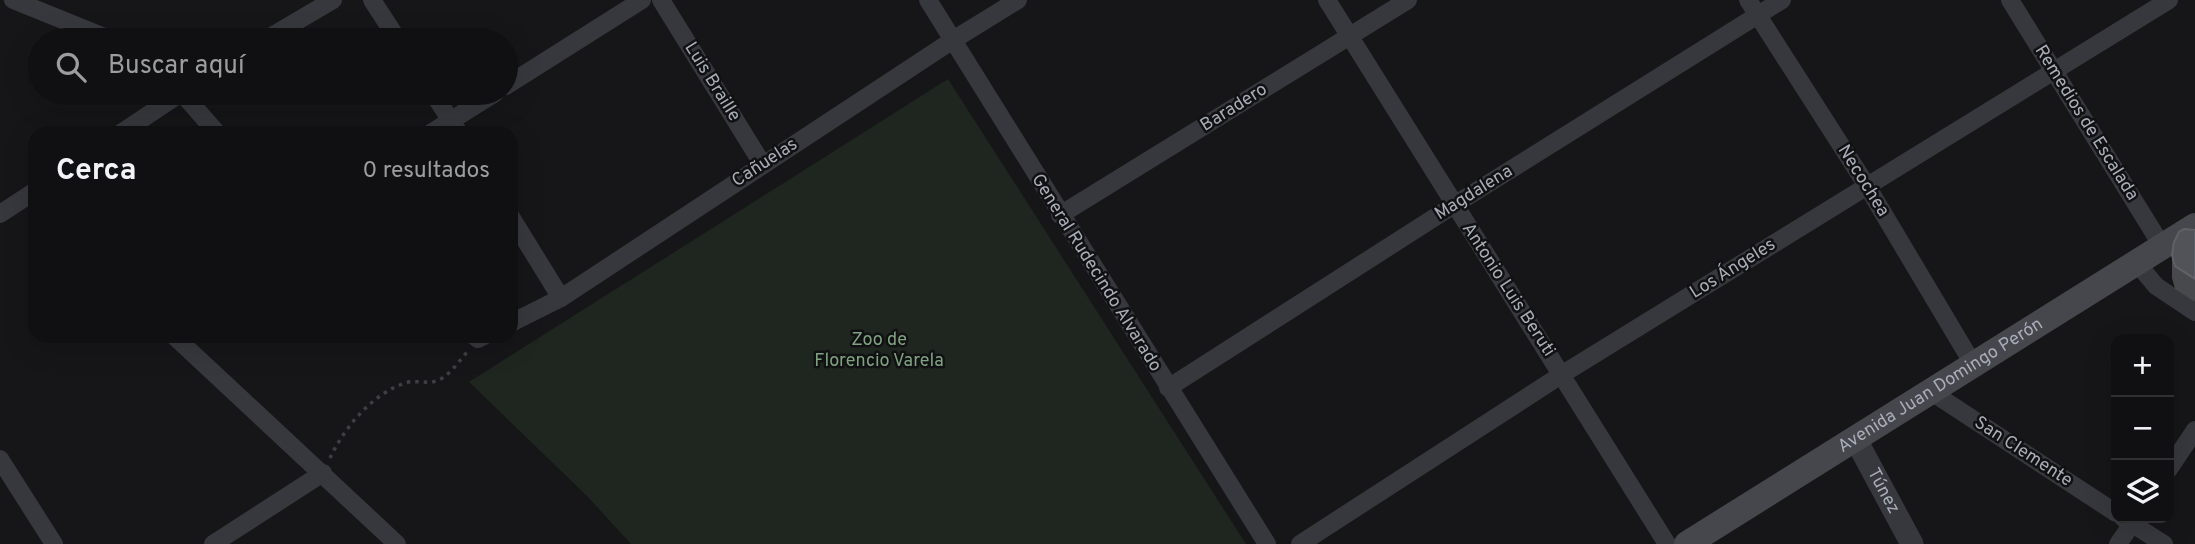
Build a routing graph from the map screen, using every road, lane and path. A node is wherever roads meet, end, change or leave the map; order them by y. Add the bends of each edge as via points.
1 (13, 0) edge
2 (333, 0) edge
3 (372, 0) edge
4 (642, 0) edge
5 (661, 0) edge
6 (928, 0) edge
7 (1018, 0) edge
8 (1327, 0) edge
9 (1408, 0) edge
10 (1782, 0) edge
11 (2010, 0) edge
12 (2169, 0) edge
13 (1752, 8) edge
14 (82, 28) edge
15 (285, 28) edge
16 (390, 28) edge
17 (1350, 36) junction
18 (953, 40) junction
19 (2054, 71) junction
20 (518, 78) edge
21 (163, 105) edge
22 (192, 105) edge
23 (441, 105) edge
24 (481, 105) edge
25 (132, 126) edge
26 (211, 126) edge
27 (454, 126) edge
28 (456, 126) edge
29 (763, 165) junction
30 (1867, 186) junction
31 (28, 200) edge
32 (1454, 205) junction
33 (0, 214) edge
34 (1060, 215) junction
35 (2195, 226) edge
36 (518, 228) edge
37 (2162, 246) junction
38 (2136, 262) junction
39 (561, 298) junction
40 (2195, 313) edge
41 (518, 320) edge
42 (182, 343) edge
43 (474, 343) edge
44 (1973, 364) junction
45 (1562, 374) junction
46 (1168, 388) junction
47 (1930, 391) junction
48 (2195, 430) edge
49 (1855, 438) junction
50 (0, 459) edge
51 (2174, 462) edge
52 (323, 473) junction
53 (2111, 510) edge
54 (2128, 523) edge
55 (2134, 523) edge
56 (54, 544) edge
57 (213, 544) edge
58 (397, 544) edge
59 (1267, 544) edge
60 (1300, 544) edge
61 (1667, 544) edge
62 (1687, 544) edge
63 (1912, 544) edge
64 (2118, 544) edge
65 (2164, 544) edge

1 - 14 street
2 - 15 street
3 - 16 street
4 - 20 street
5 - 29 street, Luis Braille
6 - 18 street, General Rudecindo Alvarado
7 - 18 street, Cañuelas
8 - 17 street, Antonio Luis Beruti
9 - 17 street, Baradero
10 - 13 street, Magdalena
11 - 19 street, Remedios de Escalada
12 - 19 street, Los Ángeles
13 - 30 street, Necochea
13 - 32 street, Magdalena
17 - 32 street, Antonio Luis Beruti
17 - 34 street, Baradero
18 - 29 street, Cañuelas
18 - 34 street, General Rudecindo Alvarado
19 - 30 street, Los Ángeles
19 - 37 street, Remedios de Escalada
21 - 25 street
22 - 26 street
23 - 27 street
24 - 28 street
29 - 39 street, Cañuelas
30 - 44 street, Necochea
30 - 45 street, Los Ángeles
31 - 33 street
32 - 45 street, Antonio Luis Beruti
32 - 46 street, Magdalena
34 - 46 street, General Rudecindo Alvarado
35 - 37 main road, Avenida Juan Domingo Perón
36 - 39 street
37 - 38 main road, Avenida Juan Domingo Perón
38 - 40 street via 2156,286
38 - 44 main road, Avenida Juan Domingo Perón
39 - 41 street, Cañuelas
42 - 52 street
43 - 52 path via 448,374 434,382 408,382 392,389 360,414 336,444
44 - 47 main road, Avenida Juan Domingo Perón
45 - 60 street, Los Ángeles
45 - 61 street, Antonio Luis Beruti
46 - 59 street, General Rudecindo Alvarado
47 - 49 main road, Avenida Juan Domingo Perón
47 - 53 street, San Clemente
48 - 51 street
49 - 62 main road, Avenida Juan Domingo Perón
49 - 63 street, Túnez
50 - 56 street
52 - 57 street
52 - 58 street
54 - 64 street
55 - 65 street

